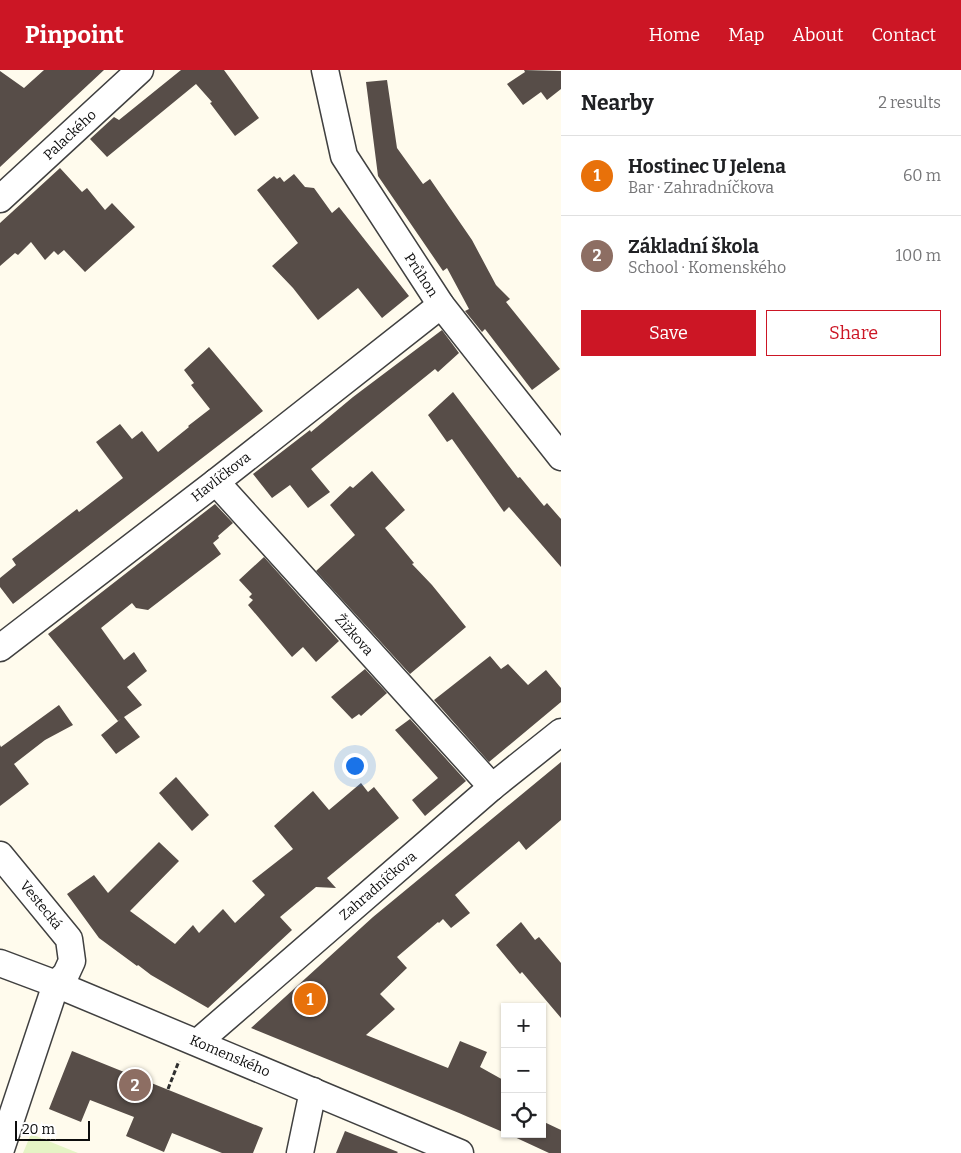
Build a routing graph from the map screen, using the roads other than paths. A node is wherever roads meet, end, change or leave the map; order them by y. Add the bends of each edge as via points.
1 (140, 70) edge
2 (325, 70) edge
3 (0, 200) edge
4 (441, 305) junction
5 (561, 457) edge
6 (216, 482) junction
7 (0, 648) edge
8 (561, 732) edge
9 (492, 787) junction
10 (0, 855) edge
11 (0, 963) edge
12 (56, 984) junction
13 (198, 1042) junction
14 (313, 1091) junction
15 (0, 1152) edge
16 (300, 1153) edge
17 (460, 1153) edge

1 - 3 street, Palackého
2 - 4 street, Průhon via 344,156
4 - 5 street, Průhon
4 - 6 street, Havlíčkova
6 - 7 street, Havlíčkova
6 - 9 street, Žižkova
8 - 9 street, Zahradníčkova
9 - 13 street, Zahradníčkova
10 - 12 street, Vestecká via 69,939 72,961
11 - 12 street, Komenského
12 - 13 street, Komenského
12 - 15 street, Vestecká
13 - 14 street, Komenského
14 - 16 street
14 - 17 street, Komenského

